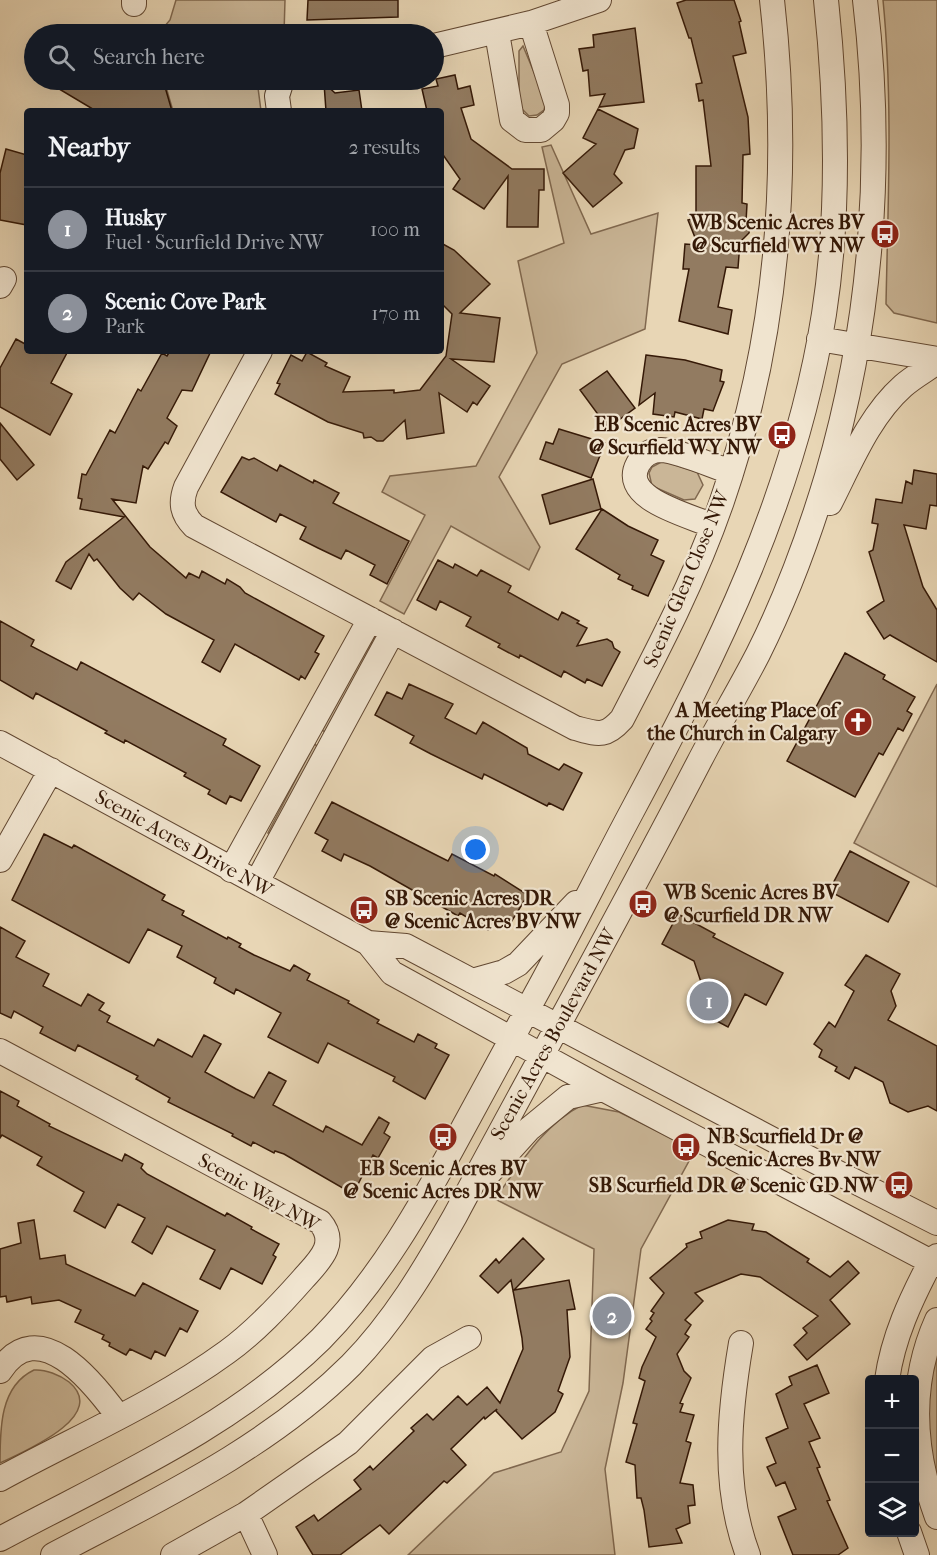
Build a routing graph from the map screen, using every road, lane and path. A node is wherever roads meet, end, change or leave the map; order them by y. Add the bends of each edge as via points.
1 (599, 0) edge
2 (772, 0) edge
3 (826, 0) edge
4 (865, 0) edge
5 (531, 23) junction
6 (497, 33) junction
7 (444, 44) edge
8 (279, 90) edge
9 (279, 108) edge
10 (819, 339) junction
11 (856, 347) junction
12 (258, 354) edge
13 (937, 361) edge
14 (731, 472) junction
15 (810, 525) junction
16 (713, 526) junction
17 (370, 619) junction
18 (393, 631) junction
19 (0, 743) edge
20 (51, 770) junction
21 (0, 860) edge
22 (231, 870) junction
23 (257, 882) junction
24 (590, 893) junction
25 (368, 943) junction
26 (472, 981) junction
27 (528, 1011) junction
28 (558, 1026) junction
29 (512, 1039) junction
30 (0, 1051) edge
31 (542, 1055) junction
32 (603, 1089) junction
33 (455, 1216) junction
34 (937, 1223) edge
35 (935, 1261) edge
36 (937, 1320) edge
37 (469, 1338) dead end
38 (741, 1343) dead end
39 (0, 1371) edge
40 (888, 1375) edge
41 (118, 1416) junction
42 (0, 1479) edge
43 (246, 1514) junction
44 (937, 1517) edge
45 (910, 1537) edge
46 (0, 1539) edge
47 (53, 1555) edge
48 (173, 1555) edge
49 (265, 1555) edge
50 (748, 1555) edge
51 (917, 1555) edge

1 - 5 street
2 - 14 street, Scenic Glen Close NW via 781,111 778,245 755,386
3 - 10 street, Scenic Acres Boulevard NW via 834,88 834,193
4 - 11 street, Scenic Acres Boulevard NW via 874,150 868,257
5 - 6 street
5 - 6 street via 558,105 553,120 541,130 525,130 512,120
6 - 7 street
8 - 9 street
10 - 11 street
10 - 24 street, Scenic Acres Boulevard NW via 793,451 747,582 688,708
11 - 13 street
11 - 15 street, Scenic Acres Boulevard NW via 840,423
12 - 17 street, Scenic Glen Close NW via 186,487 183,512 194,526
13 - 15 street via 903,386 882,409 829,504
14 - 16 street, Scenic Glen Close NW
14 - 16 street via 663,450 647,454 636,468 636,483 645,497
15 - 28 street, Scenic Acres Boulevard NW via 759,652
16 - 18 street, Scenic Glen Close NW via 664,638 622,719 612,730 601,734 575,728
17 - 18 street, Scenic Glen Close NW
17 - 22 street
18 - 23 street
19 - 20 street, Scenic Acres Drive NW
20 - 21 street
20 - 22 street, Scenic Acres Drive NW
22 - 23 street, Scenic Acres Drive NW
23 - 25 street, Scenic Acres Drive NW
24 - 26 street via 568,909 518,964
24 - 27 street, Scenic Acres Boulevard NW
25 - 26 street, Scenic Acres Drive NW via 406,946
25 - 29 street, Scenic Acres Drive NW via 392,973
26 - 27 street, Scenic Acres Drive NW
27 - 28 street, Scenic Acres Drive NW
27 - 29 street, Scenic Acres Boulevard NW
28 - 31 street, Scenic Acres Boulevard NW
28 - 34 street, Scenic Acres Drive NW
29 - 31 street, Scenic Acres Drive NW
29 - 46 street, Scenic Acres Boulevard NW via 394,1248 353,1304 321,1339 238,1407 188,1439
30 - 41 street, Scenic Way NW via 320,1222 326,1229 327,1248 320,1260 257,1326 205,1367
31 - 32 street, Scenic Acres Drive NW
31 - 33 street, Scenic Acres Boulevard NW
32 - 33 street via 568,1097 551,1110 507,1152
32 - 35 street, Scenic Acres Drive NW
33 - 47 street, Scenic Acres Boulevard NW via 396,1312 350,1365 303,1406 212,1470
35 - 40 street via 898,1331
36 - 44 street via 921,1369 916,1427 923,1477
37 - 43 street via 434,1358 348,1443
38 - 50 street via 731,1404 729,1453 736,1511
39 - 41 street via 20,1351 50,1350 92,1383
41 - 42 street, Scenic Way NW
43 - 48 street
43 - 49 street
45 - 51 street

